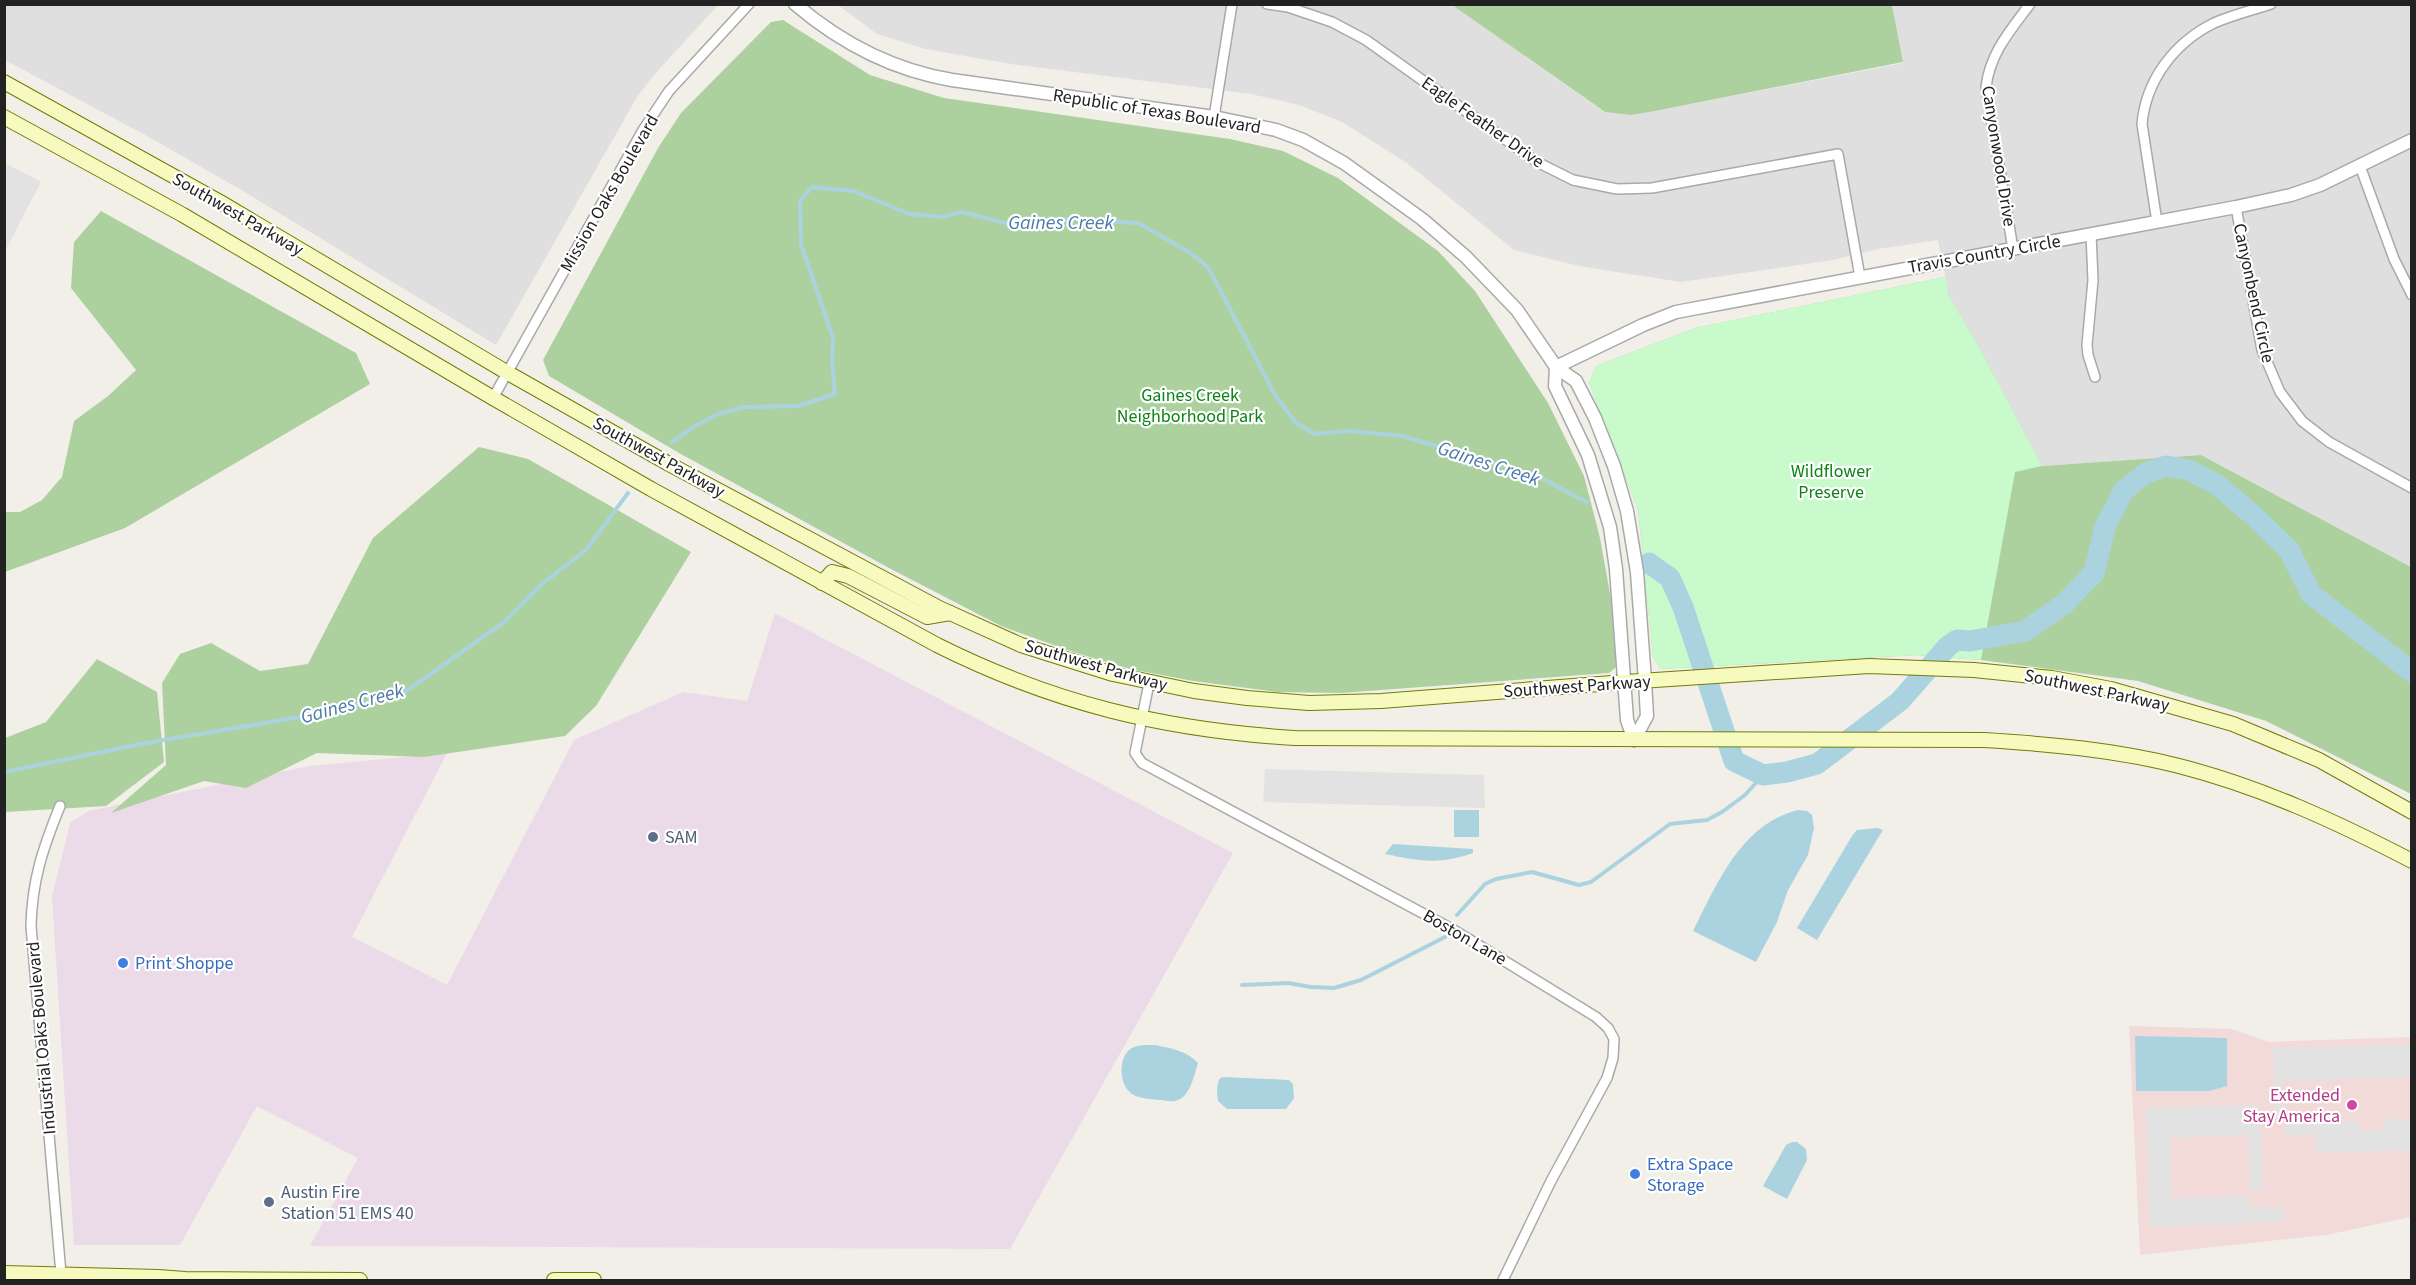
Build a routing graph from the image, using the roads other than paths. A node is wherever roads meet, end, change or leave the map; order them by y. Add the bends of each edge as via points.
1 (748, 4) edge
2 (795, 4) edge
3 (1232, 4) edge
4 (1267, 4) edge
5 (2030, 4) edge
6 (2271, 4) edge
7 (4, 82) edge
8 (4, 117) edge
9 (1214, 117) junction
10 (2412, 140) edge
11 (2360, 166) junction
12 (2236, 207) junction
13 (2157, 222) junction
14 (2091, 234) junction
15 (2013, 249) junction
16 (1860, 277) junction
17 (2412, 295) edge
18 (1556, 367) junction
19 (508, 373) junction
20 (2095, 377) dead end
21 (493, 398) junction
22 (2412, 488) edge
23 (822, 583) junction
24 (950, 613) junction
25 (1624, 681) junction
26 (1645, 681) junction
27 (1149, 683) junction
28 (1141, 719) junction
29 (1634, 740) junction
30 (60, 806) dead end
31 (2412, 812) edge
32 (2412, 861) edge
33 (4, 1273) edge
34 (61, 1277) edge
35 (183, 1280) edge
36 (360, 1281) edge
37 (554, 1281) edge
38 (594, 1281) edge
39 (1503, 1281) edge

1 - 19 street, Mission Oaks Boulevard via 669,91 643,130
2 - 9 street, Republic of Texas Boulevard via 850,44 886,63 918,73
3 - 9 street
4 - 16 street, Eagle Feather Drive via 1332,22 1366,40 1536,162 1573,180 1617,189 1652,188 1838,154
5 - 15 street, Canyonwood Drive via 1995,52 1986,87
6 - 13 street via 2200,31 2175,51 2151,85 2142,124
7 - 19 main road, Southwest Parkway via 260,225
8 - 21 main road, Southwest Parkway via 203,226
9 - 18 street, Republic of Texas Boulevard via 1303,140 1344,163 1422,219 1517,310
10 - 11 street, Travis Country Circle
11 - 12 street, Travis Country Circle via 2291,195
11 - 17 street via 2394,259
12 - 13 street, Travis Country Circle
12 - 22 street, Canyonbend Circle via 2262,350 2280,392 2302,421 2329,442
13 - 14 street, Travis Country Circle
14 - 15 street, Travis Country Circle
14 - 20 street via 2093,280 2087,345
15 - 16 street, Travis Country Circle
16 - 18 street, Travis Country Circle via 1676,312
18 - 25 street, Republic of Texas Boulevard via 1555,386 1588,455 1610,527
18 - 26 street, Republic of Texas Boulevard via 1575,381 1595,418 1627,511 1637,572
19 - 21 street, Mission Oaks Boulevard
19 - 24 main road, Southwest Parkway via 669,464
21 - 23 main road, Southwest Parkway
23 - 24 main road via 832,572 848,576 927,617
23 - 28 main road, Southwest Parkway via 1010,679
24 - 27 main road, Southwest Parkway via 1021,645
25 - 26 main road, Southwest Parkway
25 - 27 main road, Southwest Parkway via 1382,701 1309,703
25 - 29 street, Republic of Texas Boulevard
26 - 29 street, Republic of Texas Boulevard via 1647,716
26 - 31 main road, Southwest Parkway via 1830,667 1917,666 2052,678 2111,689 2233,724 2319,760
27 - 28 street, Boston Lane
28 - 29 main road, Southwest Parkway via 1243,735 1295,738
28 - 39 street, Boston Lane via 1135,753 1142,762 1454,930 1587,1011 1608,1028 1614,1039 1607,1078
29 - 32 main road, Southwest Parkway via 1984,740 2111,753 2178,766 2247,786 2317,814
30 - 34 street, Industrial Oaks Boulevard via 35,874 31,926
33 - 34 main road
34 - 35 main road
35 - 36 main road
37 - 38 main road

